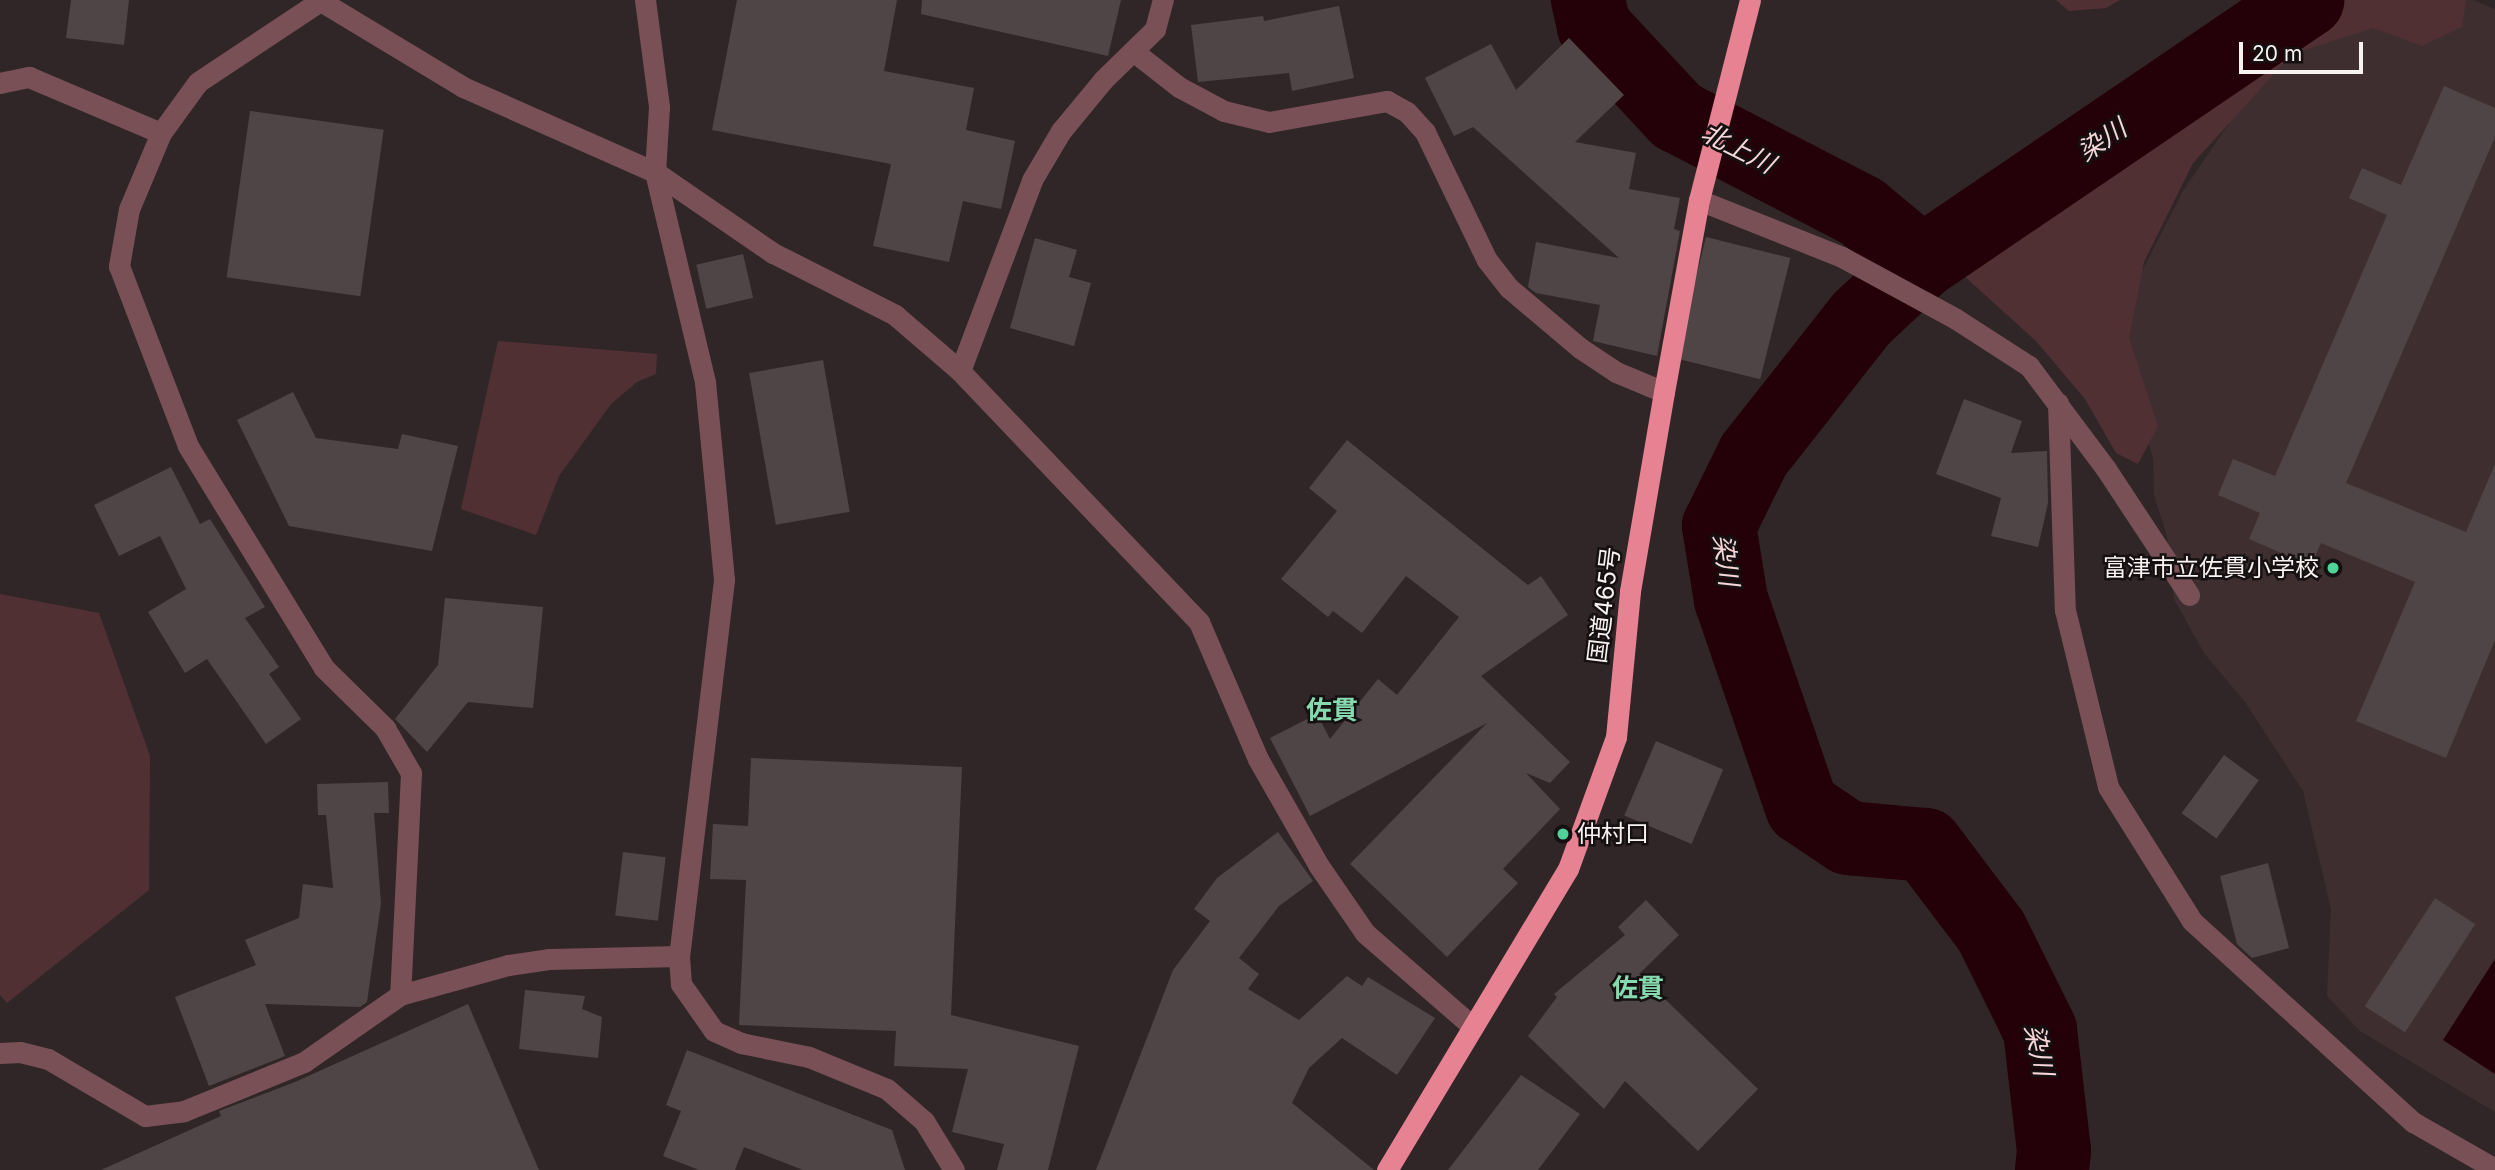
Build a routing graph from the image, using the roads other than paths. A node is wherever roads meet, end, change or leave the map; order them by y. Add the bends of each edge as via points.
1 (319, 0) edge
2 (645, 0) edge
3 (1163, 0) edge
4 (1750, 0) edge
5 (1133, 51) junction
6 (0, 83) edge
7 (161, 133) junction
8 (655, 172) junction
9 (1699, 200) junction
10 (960, 371) junction
11 (1664, 392) junction
12 (2058, 403) junction
13 (2189, 595) dead end
14 (679, 956) junction
15 (400, 995) junction
16 (1473, 1027) junction
17 (0, 1053) edge
18 (2495, 1169) edge
19 (954, 1170) edge
20 (1387, 1170) edge

1 - 7 street via 198,82
1 - 8 street via 463,87
2 - 8 street via 659,107
3 - 5 street via 1155,29
4 - 9 highway, 国道465号
5 - 10 street via 1061,131 1032,180
5 - 11 street via 1179,87 1224,111 1269,122 1387,102 1407,112 1425,132 1487,260 1508,288 1616,372
6 - 7 street via 29,77
7 - 15 street via 129,209 118,266 188,446 324,668 384,728 411,773
8 - 10 street via 773,253 895,314
8 - 14 street via 705,382 724,580
9 - 11 highway, 国道465号
9 - 12 street via 1842,257 1908,293 2029,366
10 - 16 street via 1199,622 1258,759 1319,866 1365,933
11 - 16 highway, 国道465号 via 1630,591 1616,737 1568,869
12 - 13 street
12 - 18 street via 2065,610 2108,787 2192,921 2413,1122
14 - 15 street via 549,959 508,965
14 - 19 street via 681,984 713,1031 741,1043 809,1057 887,1089 924,1121
15 - 17 street via 304,1062 184,1111 145,1116 48,1059
16 - 20 highway, 国道465号

